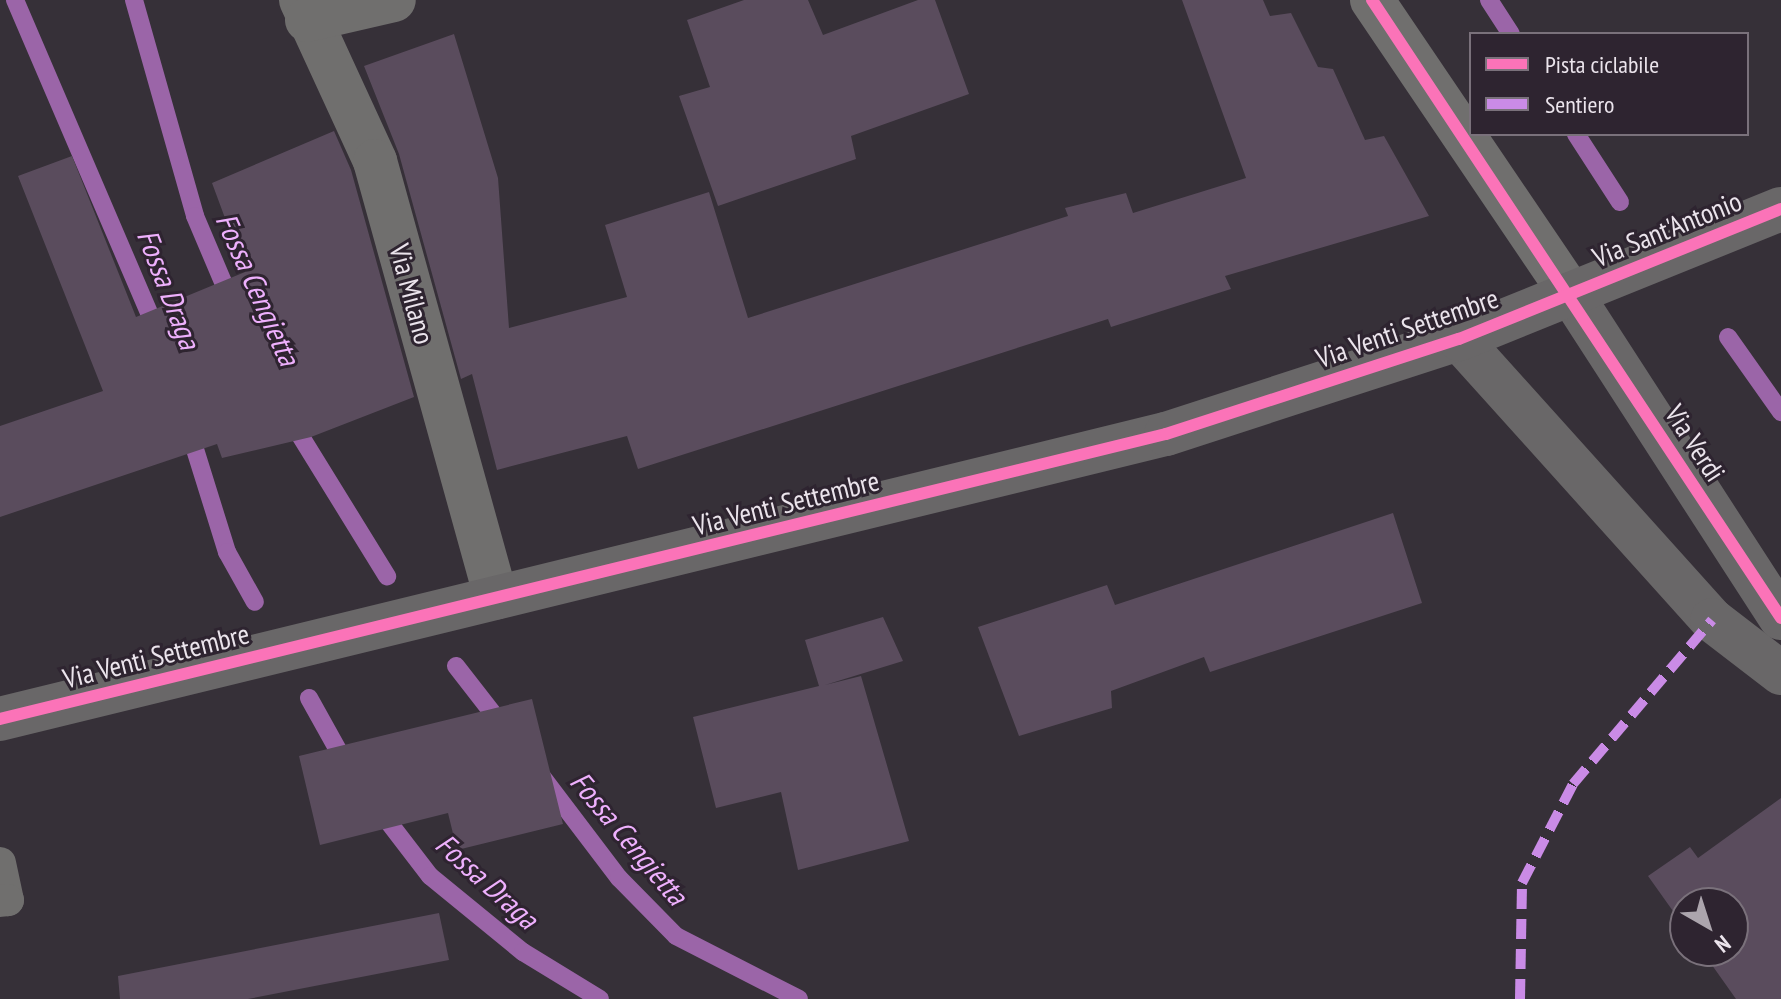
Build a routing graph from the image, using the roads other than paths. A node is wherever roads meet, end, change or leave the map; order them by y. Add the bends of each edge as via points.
1 (394, 0) edge
2 (1372, 0) edge
3 (304, 10) edge
4 (1781, 209) edge
5 (1571, 294) junction
6 (1459, 339) junction
7 (496, 598) junction
8 (1781, 618) edge
9 (1781, 673) edge
10 (0, 719) edge
11 (0, 863) edge
12 (0, 901) edge

1 - 3 street
2 - 5 street
3 - 7 street, Via Milano via 375,161
4 - 5 main road, Via Sant'Antonio
5 - 6 main road, Via Venti Settembre
5 - 8 main road, Via Verdi
6 - 7 main road, Via Venti Settembre via 1166,434
6 - 9 main road via 1712,620
7 - 10 main road, Via Venti Settembre
11 - 12 lane via 8,900

